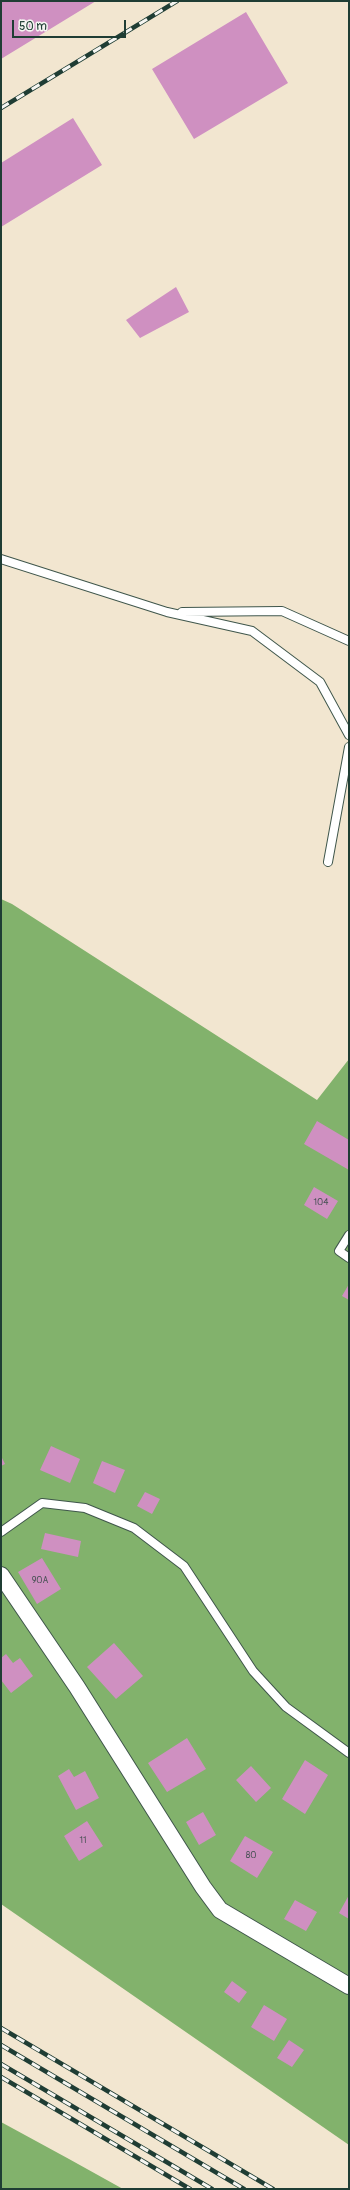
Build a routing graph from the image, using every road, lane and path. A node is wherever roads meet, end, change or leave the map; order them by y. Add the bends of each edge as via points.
1 (1, 559) edge
2 (167, 612) junction
3 (349, 641) edge
4 (349, 735) edge
5 (349, 747) edge
6 (328, 862) dead end
7 (349, 1235) edge
8 (349, 1258) edge
9 (1, 1532) edge
10 (1, 1575) edge
11 (349, 1753) edge
12 (349, 1986) edge

1 - 2 lane
2 - 3 lane via 282,611
2 - 4 lane via 252,631 320,682
5 - 6 lane
7 - 8 lane via 339,1251
9 - 11 lane via 42,1503 85,1508 134,1528 184,1566 253,1671 286,1707
10 - 12 street via 77,1687 220,1910

